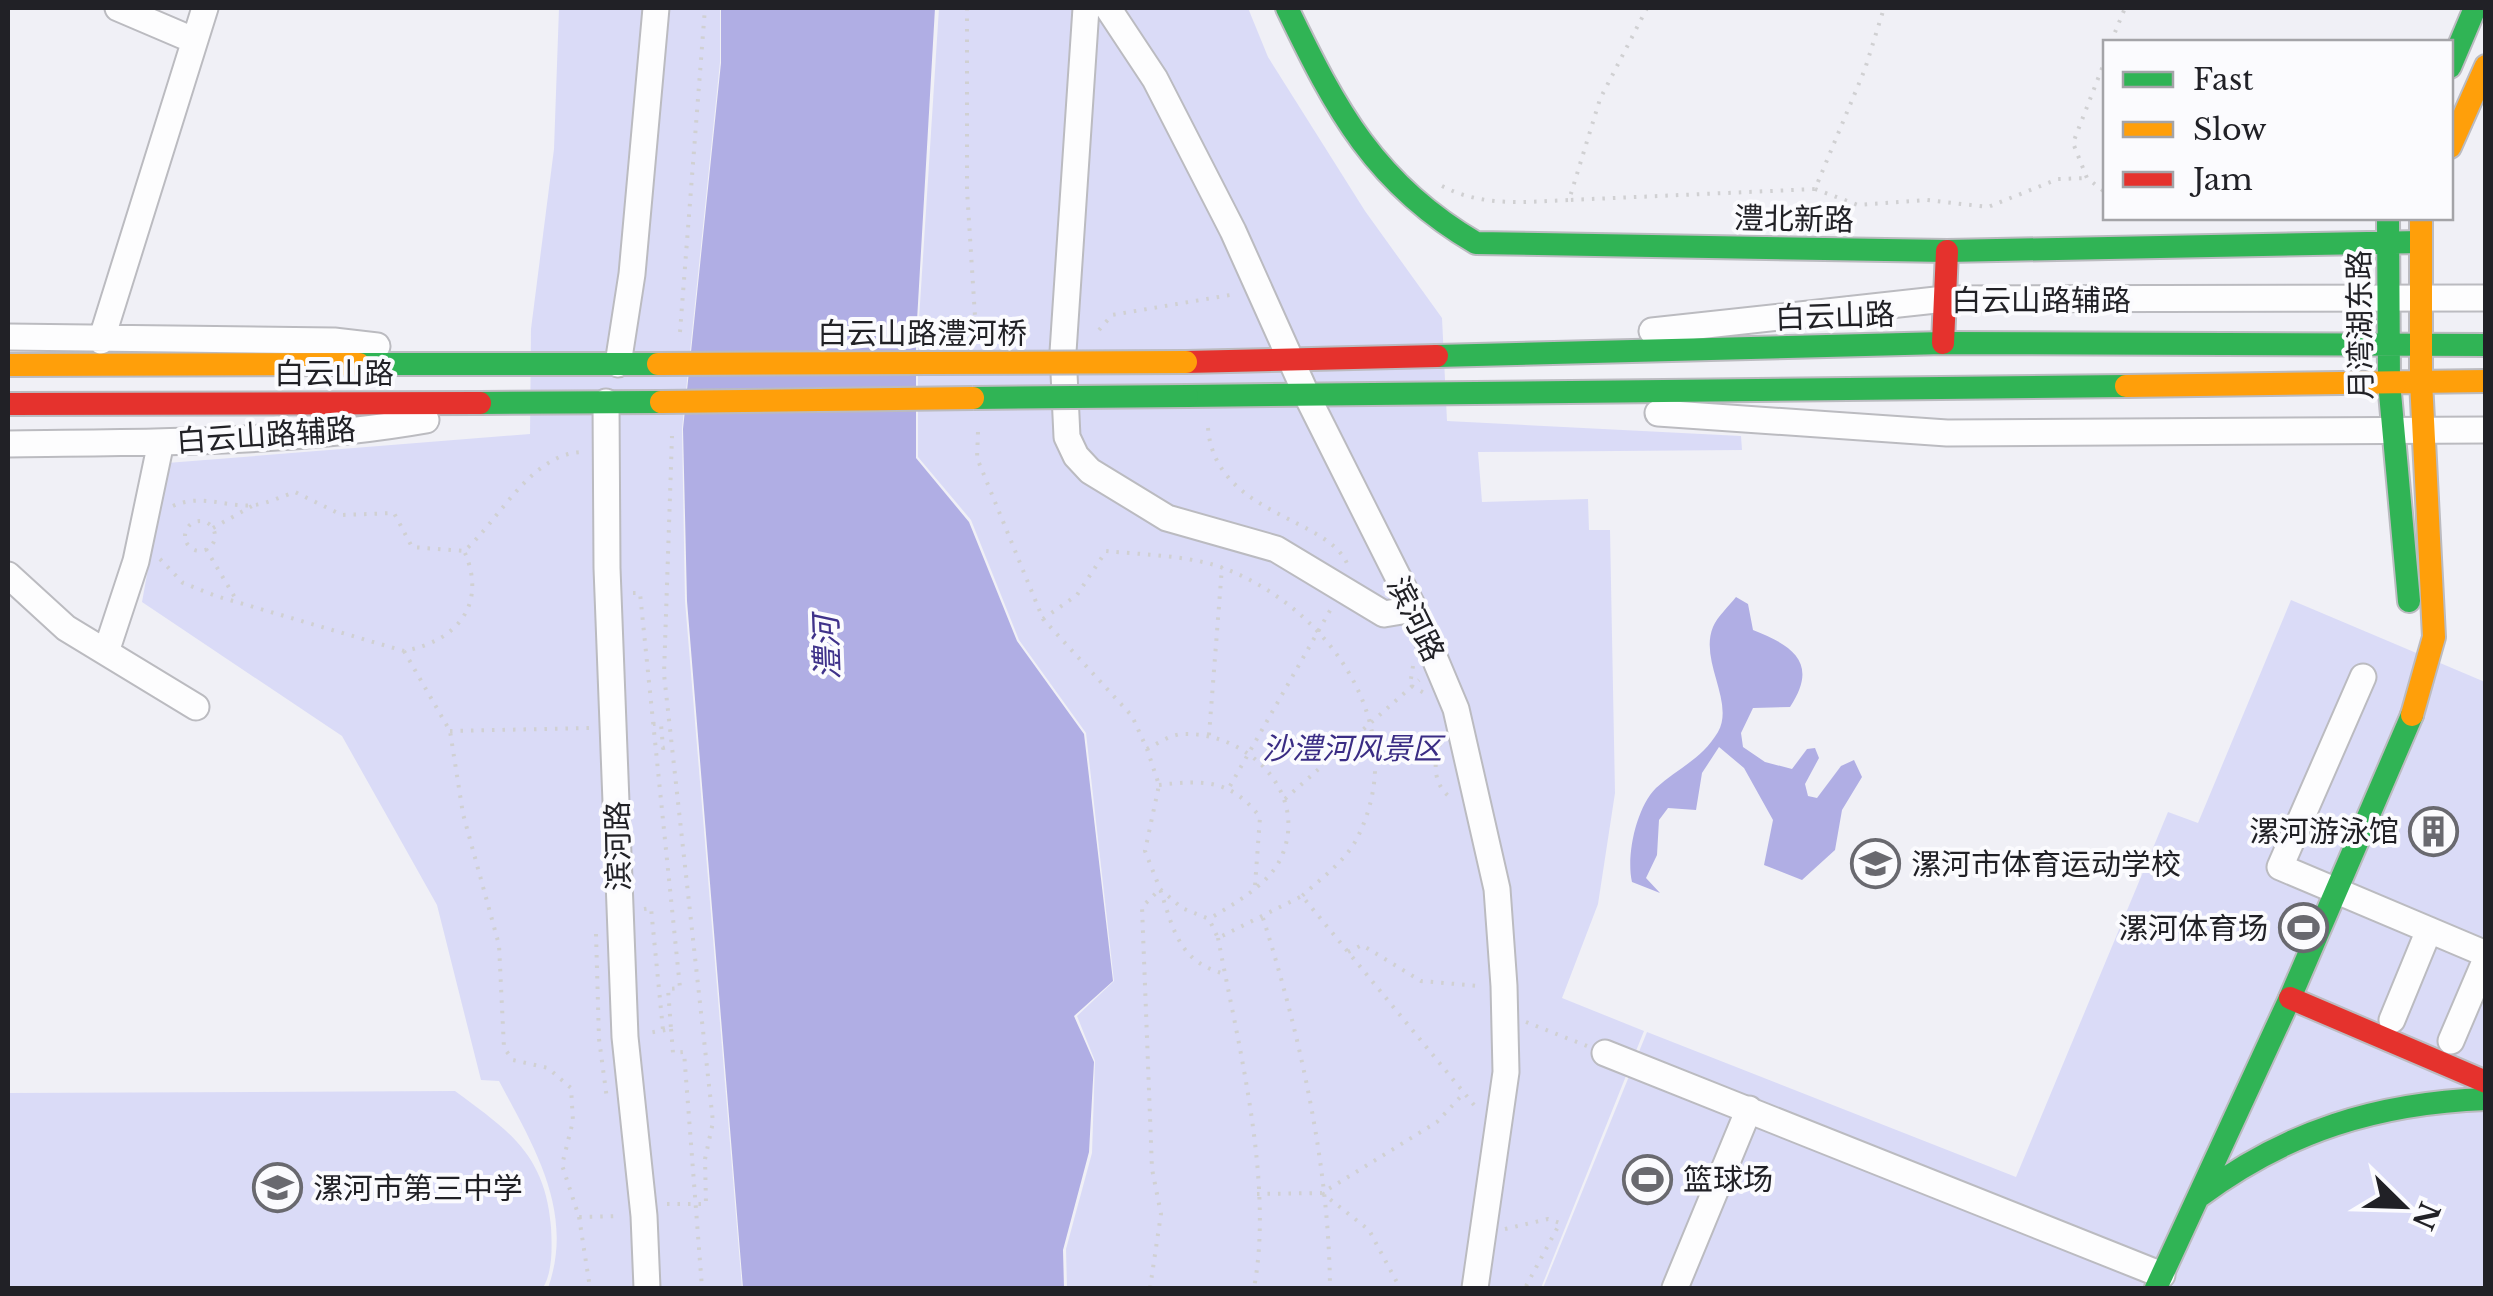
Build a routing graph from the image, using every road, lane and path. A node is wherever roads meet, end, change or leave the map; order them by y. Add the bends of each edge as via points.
1 (118, 8) edge
2 (204, 8) edge
3 (656, 8) edge
4 (705, 8) edge
5 (966, 8) edge
6 (1086, 8) edge
7 (1108, 8) edge
8 (1288, 8) edge
9 (1648, 8) edge
10 (1884, 8) edge
11 (2125, 8) edge
12 (2476, 8) edge
13 (192, 40) junction
14 (2113, 40) edge
15 (2453, 60) edge
16 (2103, 66) edge
17 (2486, 66) edge
18 (2453, 140) edge
19 (2086, 178) junction
20 (1433, 182) dead end
21 (1814, 189) junction
22 (2103, 192) edge
23 (1569, 200) junction
24 (2388, 220) edge
25 (2421, 220) edge
26 (2421, 242) junction
27 (2388, 243) junction
28 (1947, 251) junction
29 (1258, 291) junction
30 (1945, 298) junction
31 (2486, 298) edge
32 (2422, 299) junction
33 (2388, 300) junction
34 (976, 333) dead end
35 (8, 337) edge
36 (100, 341) junction
37 (1944, 342) junction
38 (2486, 345) edge
39 (679, 346) dead end
40 (2388, 346) junction
41 (2421, 346) junction
42 (1063, 352) junction
43 (1420, 358) junction
44 (1291, 361) junction
45 (1186, 362) joint
46 (511, 364) junction
47 (618, 364) junction
48 (658, 364) joint
49 (8, 365) edge
50 (2421, 381) junction
51 (2486, 381) edge
52 (2389, 382) junction
53 (1434, 396) junction
54 (1308, 398) junction
55 (606, 402) junction
56 (523, 403) junction
57 (10, 404) edge
58 (667, 411) junction
59 (978, 424) dead end
60 (2422, 430) junction
61 (2486, 430) edge
62 (2392, 431) junction
63 (161, 442) junction
64 (10, 444) edge
65 (606, 452) junction
66 (256, 504) junction
67 (168, 508) dead end
68 (213, 528) junction
69 (140, 538) junction
70 (206, 549) junction
71 (464, 551) junction
72 (1222, 567) junction
73 (8, 575) edge
74 (1344, 587) junction
75 (608, 593) junction
76 (237, 601) junction
77 (1414, 608) junction
78 (1043, 618) junction
79 (1317, 634) junction
80 (106, 652) junction
81 (404, 652) junction
82 (1442, 668) junction
83 (2363, 677) dead end
84 (196, 707) dead end
85 (652, 724) junction
86 (1372, 725) junction
87 (616, 728) junction
88 (450, 732) junction
89 (1209, 735) junction
90 (672, 746) junction
91 (1147, 748) junction
92 (1250, 754) junction
93 (1158, 786) junction
94 (1230, 786) junction
95 (1285, 798) junction
96 (1255, 886) junction
97 (2329, 888) junction
98 (1160, 889) junction
99 (1302, 896) junction
100 (620, 910) junction
101 (1264, 918) junction
102 (1208, 919) junction
103 (2430, 930) junction
104 (1218, 938) junction
105 (1348, 952) junction
106 (2486, 956) edge
107 (1225, 974) junction
108 (1504, 986) junction
109 (2290, 998) junction
110 (1505, 1014) junction
111 (2392, 1020) dead end
112 (671, 1029) junction
113 (663, 1030) junction
114 (625, 1036) junction
115 (2450, 1041) dead end
116 (1606, 1053) joint
117 (2486, 1082) edge
118 (1464, 1093) junction
119 (2486, 1099) edge
120 (1748, 1109) junction
121 (1500, 1137) junction
122 (1322, 1193) junction
123 (1256, 1194) junction
124 (2197, 1198) junction
125 (698, 1204) junction
126 (644, 1210) junction
127 (579, 1217) junction
128 (1485, 1230) junction
129 (2154, 1280) edge
130 (590, 1288) edge
131 (647, 1288) edge
132 (702, 1288) edge
133 (1150, 1288) edge
134 (1254, 1288) edge
135 (1330, 1288) edge
136 (1400, 1288) edge
137 (1476, 1288) edge
138 (1525, 1288) edge
139 (1675, 1288) edge

1 - 13 street
2 - 13 street
3 - 47 street
4 - 39 path
5 - 34 path
6 - 42 street
7 - 29 street, 滨河路 via 1155,79
8 - 28 main road, 澧北新路 via 1360,148 1399,193 1476,244
9 - 23 path via 1600,99
10 - 21 path
11 - 14 path
12 - 15 main road
13 - 36 street
16 - 19 path via 2073,143
17 - 18 main road
19 - 21 path via 2058,179 1988,208 1927,200 1858,205
19 - 22 path
20 - 23 path via 1465,198
21 - 23 path
24 - 27 main road, 月湾湖东路
25 - 26 main road, 月湾湖东路
26 - 27 main road, 澧北新路
26 - 32 main road, 月湾湖东路
27 - 28 main road, 澧北新路
27 - 33 main road, 月湾湖东路
28 - 30 main road
29 - 42 path via 1112,315 1080,350
29 - 44 street, 滨河路
30 - 33 street, 白云山路辅路
30 - 37 main road
30 - 43 street, 白云山路辅路
31 - 32 street, 白云山路辅路
32 - 33 street, 白云山路辅路
32 - 41 main road, 月湾湖东路
33 - 40 main road, 月湾湖东路
35 - 36 street
36 - 46 street via 334,341
37 - 40 main road, 白云山路
37 - 43 main road, 白云山路
38 - 41 main road, 白云山路
40 - 41 main road, 白云山路
40 - 52 main road, 月湾湖东路
41 - 50 main road, 月湾湖东路
42 - 74 street via 1067,437 1090,471 1167,518 1276,550
43 - 44 main road, 白云山路
44 - 45 main road, 白云山路
44 - 54 street, 滨河路
45 - 48 main road, 白云山路澧河桥, bridge
46 - 47 main road, 白云山路
46 - 49 main road, 白云山路
47 - 48 main road, 白云山路
50 - 51 main road
50 - 52 main road
50 - 60 main road, 月湾湖东路
52 - 53 main road
52 - 62 main road, 月湾湖东路
53 - 54 main road
53 - 62 street via 1947,433
54 - 58 main road, bridge
54 - 77 street, 滨河路
55 - 56 main road, 白云山路
55 - 58 main road, 白云山路
55 - 65 street, 滨河路
56 - 57 main road, 白云山路
56 - 63 street, 白云山路辅路 via 386,427
57 - 64 street
58 - 90 path via 664,674
59 - 78 path via 978,458
60 - 61 street
60 - 62 street
60 - 97 main road, 月湾湖东路 via 2434,637 2416,703
62 - 97 main road, 月湾湖东路 via 2412,629 2404,688
63 - 64 street, 白云山路辅路
63 - 69 street
65 - 71 path via 572,453 547,466
65 - 75 street, 滨河路
66 - 67 path via 185,500
66 - 68 path
66 - 71 path via 296,492 342,515 394,513 412,547
68 - 70 path via 214,543
68 - 70 path via 201,521 186,532 193,548
69 - 76 path via 156,540 159,558 182,583
69 - 80 street
70 - 76 path
71 - 81 path via 475,577 474,597 459,624 431,646
72 - 78 path via 1106,550 1077,595
72 - 79 path via 1280,600
72 - 89 path
73 - 80 street via 66,628
74 - 77 street via 1384,614
74 - 79 path
75 - 85 path via 640,593
75 - 87 street, 滨河路
76 - 81 path
77 - 82 street, 滨河路
78 - 91 path via 1132,716
79 - 86 path via 1355,679
79 - 92 path
80 - 84 street
81 - 88 path
82 - 86 path via 1410,684
82 - 108 street, 滨河路 via 1482,811 1497,889
83 - 97 street via 2280,867
85 - 90 path via 661,724 664,748
85 - 112 path via 680,988 668,989
86 - 95 path
86 - 99 path via 1378,742 1368,809 1353,844
87 - 88 path
87 - 100 street, 滨河路
88 - 127 path via 462,814 499,945 504,1048 513,1060 548,1068 570,1088 573,1121 562,1165
89 - 91 path via 1177,734
89 - 92 path
90 - 125 path via 713,1122 706,1204
91 - 93 path
92 - 94 path
92 - 95 path via 1274,774
93 - 94 path via 1201,780
93 - 98 path via 1145,851
94 - 96 path via 1260,817
95 - 96 path via 1280,860
96 - 102 path
97 - 103 street
97 - 109 main road
97 - 129 main road
98 - 102 path
98 - 107 path via 1185,952 1200,967
98 - 133 path via 1142,907 1152,1169 1162,1214
99 - 101 path
99 - 105 path
100 - 113 path via 651,908
100 - 114 street, 滨河路
101 - 104 path
101 - 122 path via 1285,987
102 - 104 path
103 - 106 street
103 - 111 street
104 - 107 path
105 - 108 path via 1362,945 1421,981
105 - 118 path
106 - 115 street
107 - 123 path via 1247,1072
108 - 110 street, 滨河路
109 - 117 main road
109 - 124 main road
110 - 116 path
110 - 121 street, 滨河路
112 - 113 path
112 - 125 path via 674,1053 684,1052
113 - 114 path
114 - 126 street, 滨河路
116 - 120 street
118 - 121 path
118 - 122 path via 1437,1122
119 - 124 main road via 2363,1110 2283,1140
120 - 129 street
120 - 139 street
121 - 128 street, 滨河路
122 - 123 path
122 - 135 path
122 - 136 path via 1369,1230
123 - 134 path via 1261,1251
124 - 129 main road
125 - 126 path
125 - 132 path
126 - 127 path
126 - 131 street, 滨河路
127 - 130 path
128 - 137 street, 滨河路
128 - 138 path via 1548,1219 1560,1223

